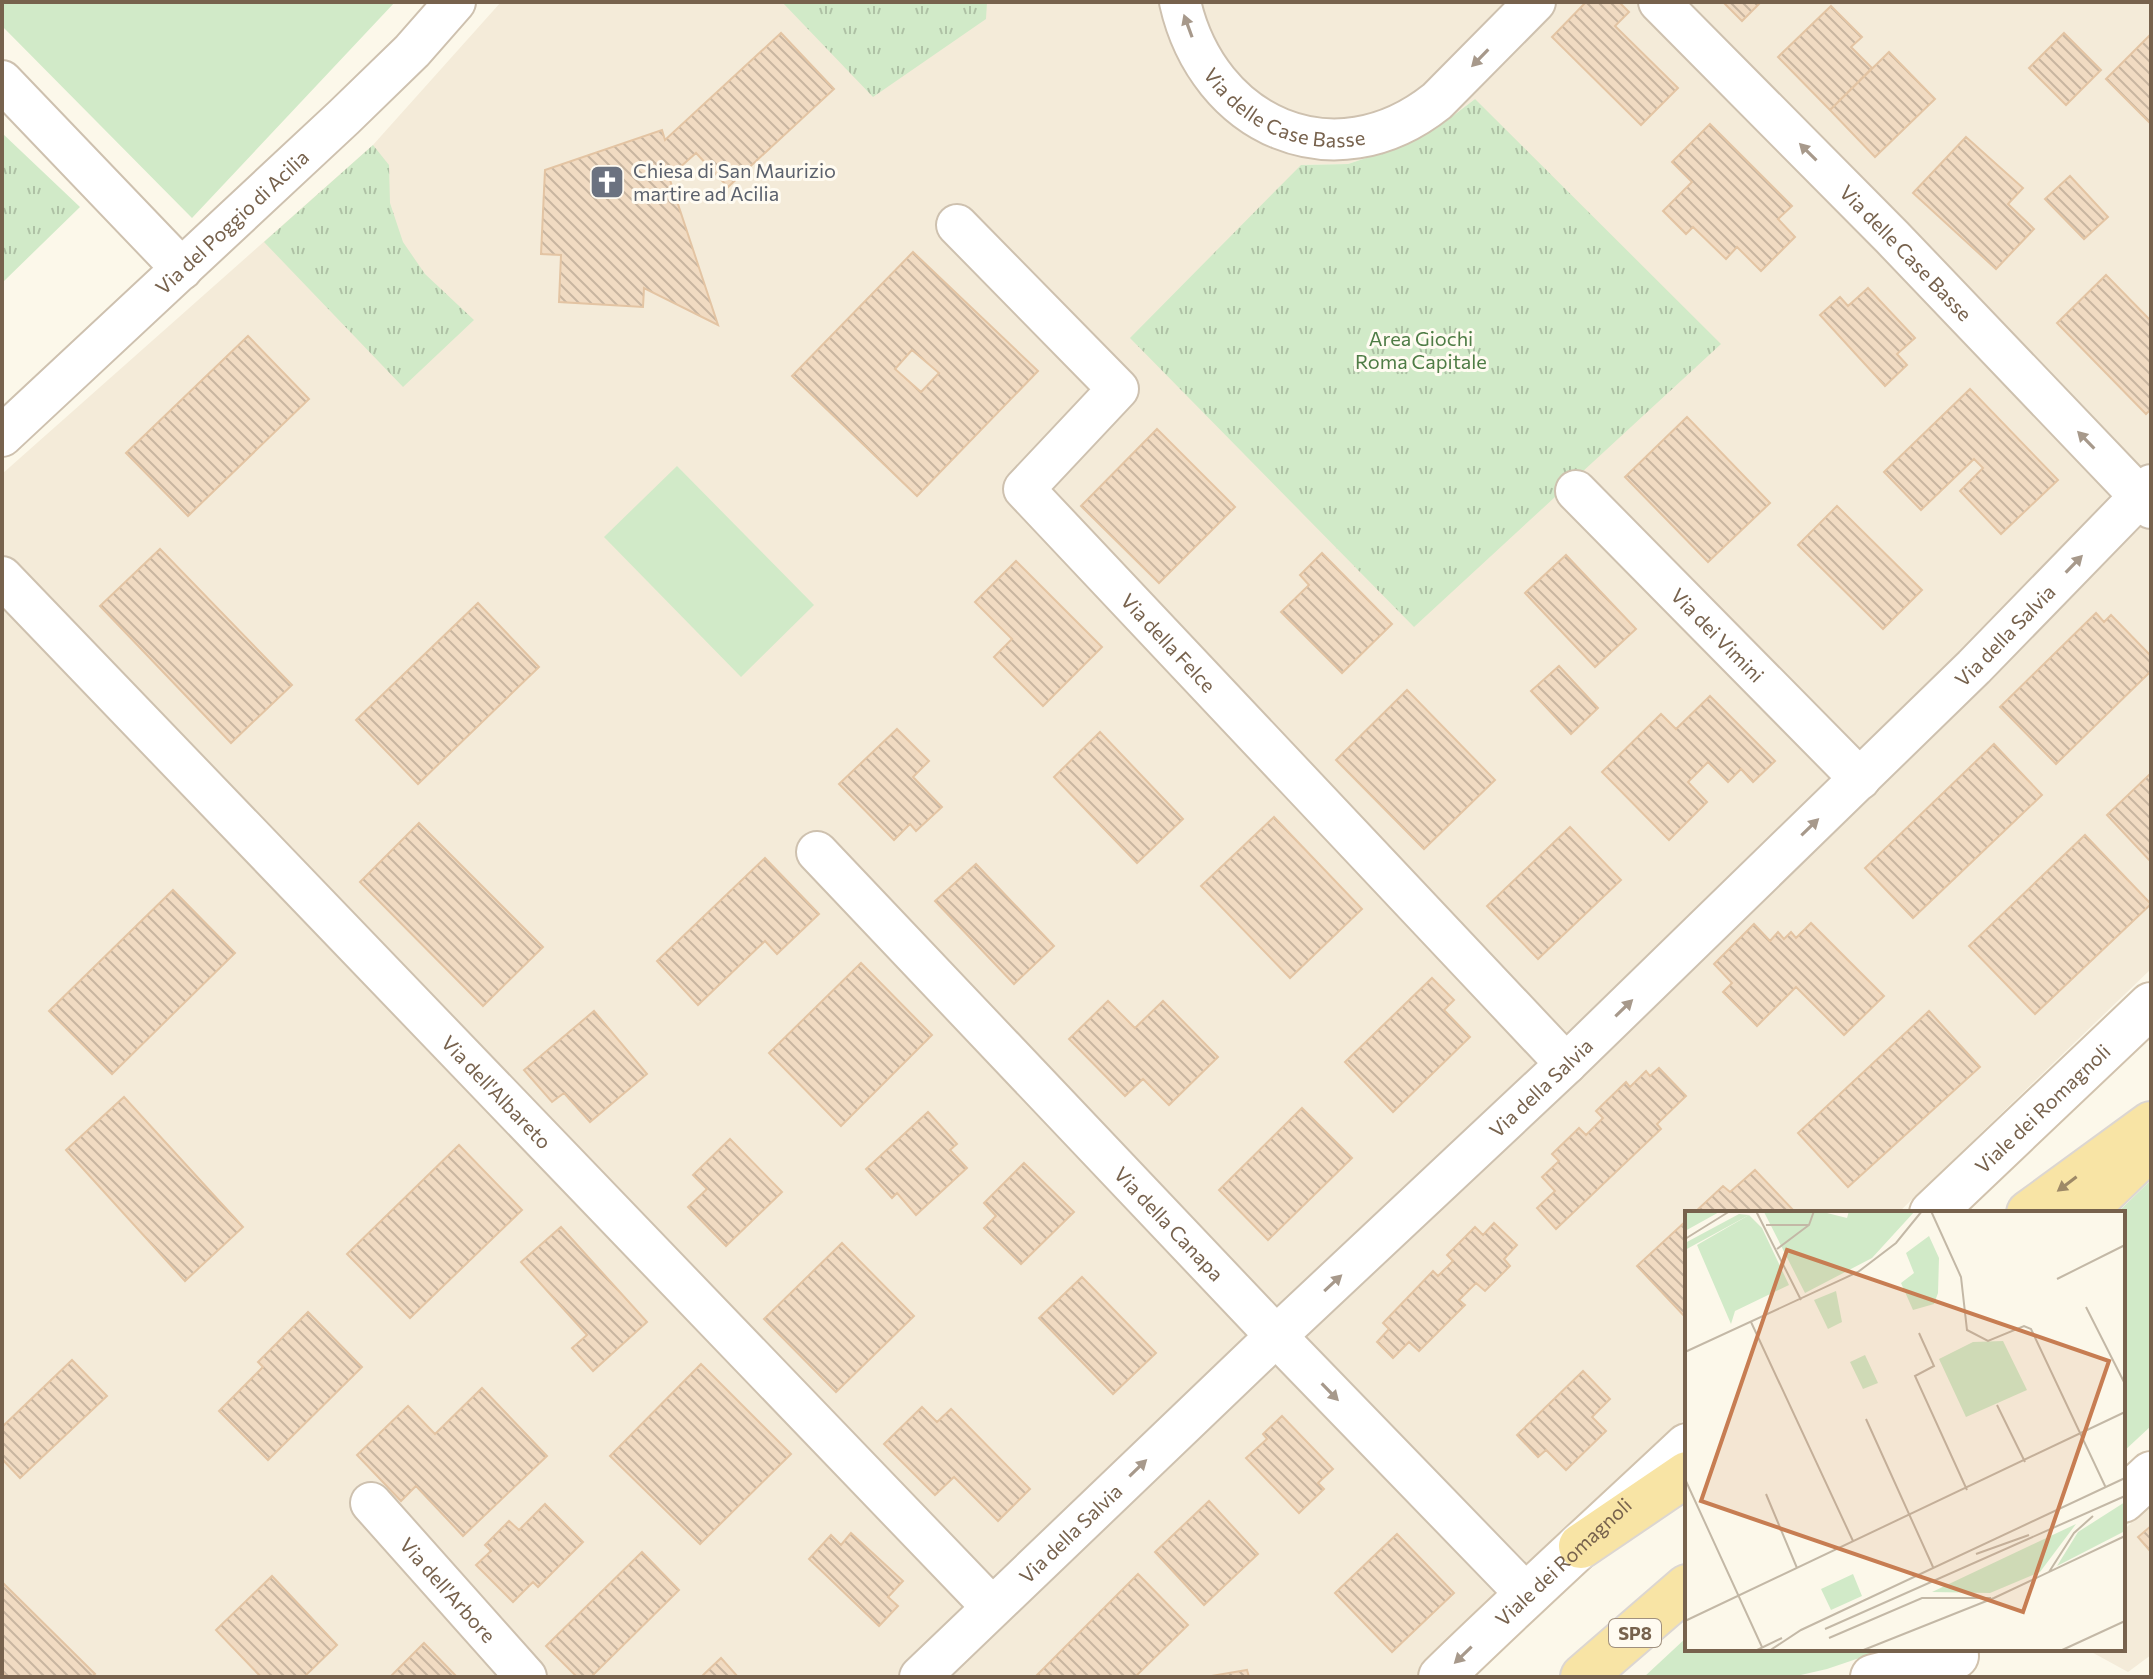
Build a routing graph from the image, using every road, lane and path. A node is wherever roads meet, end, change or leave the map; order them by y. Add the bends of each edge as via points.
1 (455, 2) edge
2 (1180, 2) edge
3 (1535, 2) edge
4 (1659, 2) edge
5 (2, 81) edge
6 (957, 225) dead end
7 (182, 269) junction
8 (2, 436) edge
9 (1576, 491) dead end
10 (2147, 496) edge
11 (2, 577) edge
12 (1860, 779) junction
13 (817, 852) dead end
14 (2151, 1005) edge
15 (1566, 1064) junction
16 (2151, 1124) edge
17 (2151, 1146) edge
18 (1934, 1211) edge
19 (2032, 1211) edge
20 (2084, 1211) edge
21 (1276, 1336) junction
22 (1685, 1448) edge
23 (2151, 1474) edge
24 (1685, 1475) edge
25 (2125, 1498) edge
26 (371, 1503) dead end
27 (1581, 1546) junction
28 (1685, 1589) edge
29 (1526, 1594) junction
30 (992, 1607) junction
31 (1950, 1661) edge
32 (526, 1677) edge
33 (920, 1677) edge
34 (1441, 1677) edge
35 (1583, 1677) edge
36 (1873, 1677) edge

1 - 7 street, Via del Poggio di Acilia via 371,91
3 -> 2 street, Via delle Case Basse via 1423,113 1390,130 1344,139 1304,136 1242,108 1221,88 1196,49
10 -> 4 street, Via delle Case Basse
5 - 7 street
6 - 15 street, Via della Felce via 1118,389 1024,489
7 - 8 street, Via del Poggio di Acilia
9 - 12 street, Via dei Vimini
12 -> 10 street, Via della Salvia
11 - 30 street, Via dell'Albareto
15 -> 12 street, Via della Salvia
13 - 21 street, Via della Canapa
14 - 18 main road, Viale dei Romagnoli
21 -> 15 street, Via della Salvia
16 -> 19 main road
17 - 20 main road
21 -> 29 street, Via della Canapa
30 -> 21 street, Via della Salvia
22 - 27 main road, Viale dei Romagnoli
23 - 25 main road
24 - 27 main road
26 - 32 street, Via dell'Arbore
27 - 29 main road, Viale dei Romagnoli
28 - 35 main road, SP8
29 -> 34 main road, Viale dei Romagnoli
30 - 33 street, Via della Salvia
31 - 36 main road

